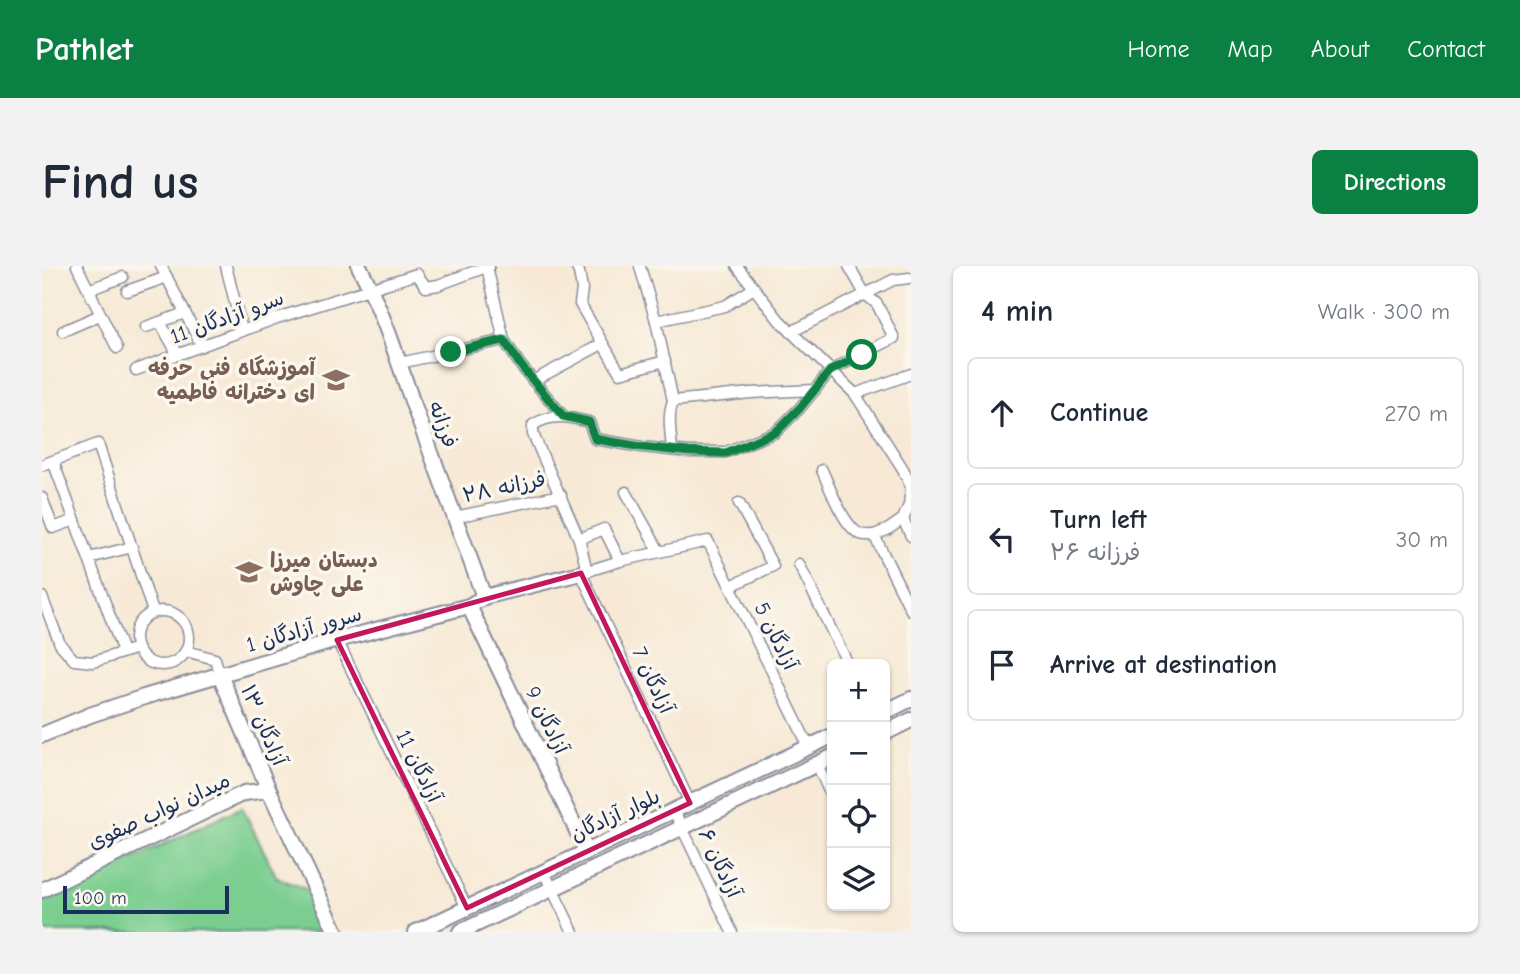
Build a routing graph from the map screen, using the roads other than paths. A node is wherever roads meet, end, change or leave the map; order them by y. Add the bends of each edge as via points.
1 (77, 266) edge
2 (161, 266) edge
3 (238, 266) edge
4 (359, 266) edge
5 (488, 266) edge
6 (576, 266) edge
7 (737, 266) edge
8 (849, 266) edge
9 (640, 267) edge
10 (227, 268) edge
11 (123, 277) dead end
12 (167, 277) junction
13 (909, 278) dead end
14 (754, 288) junction
15 (371, 289) junction
16 (88, 290) junction
17 (127, 291) dead end
18 (865, 295) junction
19 (185, 313) junction
20 (100, 315) junction
21 (656, 321) junction
22 (160, 322) junction
23 (146, 327) dead end
24 (62, 331) dead end
25 (242, 331) junction
26 (791, 332) junction
27 (504, 340) junction
28 (602, 344) junction
29 (202, 346) junction
30 (117, 348) dead end
31 (178, 355) junction
32 (665, 360) junction
33 (400, 363) junction
34 (136, 370) dead end
35 (830, 371) junction
36 (911, 374) edge
37 (533, 381) junction
38 (815, 390) junction
39 (855, 394) junction
40 (673, 401) junction
41 (563, 416) junction
42 (672, 450) junction
43 (54, 461) junction
44 (42, 465) edge
45 (822, 470) dead end
46 (626, 492) dead end
47 (561, 495) junction
48 (42, 498) edge
49 (739, 503) dead end
50 (455, 517) junction
51 (903, 519) junction
52 (75, 520) junction
53 (874, 535) junction
54 (911, 536) edge
55 (579, 538) junction
56 (132, 547) junction
57 (659, 551) junction
58 (89, 558) junction
59 (620, 561) junction
60 (799, 564) dead end
61 (584, 572) junction
62 (731, 586) junction
63 (42, 597) edge
64 (484, 597) junction
65 (469, 606) junction
66 (911, 610) edge
67 (153, 612) junction
68 (337, 640) junction
69 (137, 648) junction
70 (186, 651) junction
71 (123, 652) junction
72 (846, 659) edge
73 (220, 675) junction
74 (911, 699) edge
75 (890, 710) edge
76 (911, 720) edge
77 (890, 730) edge
78 (42, 735) edge
79 (827, 738) edge
80 (809, 747) junction
81 (827, 759) edge
82 (817, 764) junction
83 (827, 787) edge
84 (269, 790) junction
85 (690, 803) junction
86 (674, 811) junction
87 (682, 828) junction
88 (587, 852) junction
89 (544, 872) junction
90 (552, 888) junction
91 (42, 890) edge
92 (467, 908) junction
93 (336, 932) edge
94 (416, 932) edge
95 (460, 932) edge
96 (573, 932) edge
97 (732, 932) edge

1 - 16 street
2 - 12 street
3 - 10 street
4 - 15 main road, فرزانه
5 - 15 street, سرو آزادگان 11 via 438,285 426,287 417,274
5 - 27 street
6 - 28 street via 582,289 580,304
7 - 14 street
8 - 18 street
9 - 21 street
10 - 25 street
11 - 16 street
12 - 17 street
12 - 19 street
13 - 18 street via 893,280
14 - 21 street via 726,306
14 - 26 street
15 - 25 street, سرو آزادگان 11
15 - 33 main road, فرزانه
16 - 20 street
18 - 26 street
18 - 35 street via 877,304 894,338
19 - 22 street
19 - 29 street
20 - 24 street
20 - 30 street
21 - 32 street
22 - 23 street
22 - 31 street
25 - 29 street, سرو آزادگان 11
26 - 35 street
27 - 33 street
27 - 37 street
28 - 32 street via 620,373
28 - 37 street
29 - 31 street, سرو آزادگان 11
31 - 34 street, سرو آزادگان 11
32 - 40 street
33 - 50 main road, فرزانه
35 - 38 street
35 - 39 street
36 - 39 street
37 - 41 street
38 - 40 street
38 - 42 street via 776,432 751,443 726,453
39 - 51 street via 911,487
40 - 42 street via 669,417
41 - 42 street via 589,422 595,439
41 - 47 street, آزادگان 7 via 533,425
43 - 44 street
43 - 52 street
43 - 56 street via 98,443
45 - 53 street via 840,511 857,533
46 - 57 street
47 - 50 street, فرزانه ۲۸
47 - 55 street, آزادگان 7
48 - 52 street via 53,528
49 - 62 street via 773,566
50 - 64 main road, فرزانه
51 - 53 street
51 - 54 street
52 - 58 street
53 - 66 street
55 - 59 street via 604,529
55 - 61 street, آزادگان 7
56 - 58 street
56 - 67 street
57 - 59 street
57 - 62 street, آزادگان 5 via 708,541
58 - 71 street
59 - 61 street
60 - 72 street
61 - 64 main road, سرور آزادگان 1
61 - 85 street, آزادگان 7
62 - 80 street, آزادگان 5
63 - 71 street via 60,644 74,660 93,662
64 - 65 main road, سرور آزادگان 1
65 - 68 main road, سرور آزادگان 1
65 - 88 main road, آزادگان 9
67 - 69 street via 139,623
67 - 70 street via 171,612 186,624
68 - 73 main road, سرور آزادگان 1
68 - 92 street, آزادگان 11
69 - 70 street via 148,661 164,665
69 - 71 street
70 - 73 street via 215,659
73 - 78 main road, سرور آزادگان 1 via 90,715
73 - 84 main road, آزادگان ۱۳
74 - 75 main road
76 - 77 main road
79 - 80 main road, بلوار آزادگان
80 - 82 main road
80 - 85 main road, بلوار آزادگان
81 - 82 main road, بلوار آزادگان
82 - 83 street
82 - 87 main road, بلوار آزادگان
84 - 91 main road, میدان نواب صفوی via 244,793
84 - 93 main road
85 - 86 main road, بلوار آزادگان
86 - 87 street, آزادگان ۶
86 - 88 main road, بلوار آزادگان
87 - 90 main road, بلوار آزادگان
87 - 97 street, آزادگان ۶
88 - 89 main road, بلوار آزادگان
89 - 90 street
89 - 92 main road, بلوار آزادگان
90 - 95 main road, بلوار آزادگان
90 - 96 street
92 - 94 main road, بلوار آزادگان

